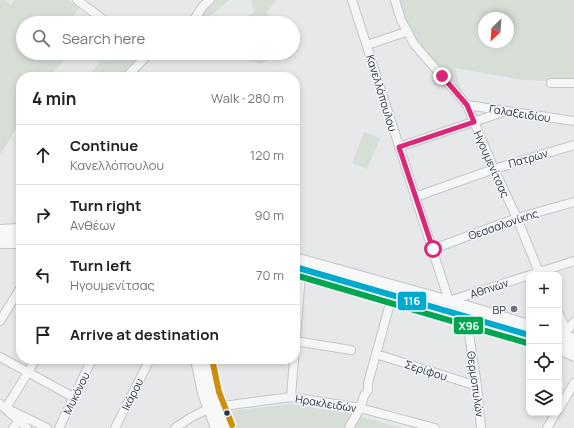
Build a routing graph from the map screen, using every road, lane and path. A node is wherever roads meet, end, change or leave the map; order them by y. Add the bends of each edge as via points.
1 (77, 0) edge
2 (210, 0) edge
3 (352, 0) edge
4 (395, 0) edge
5 (99, 16) edge
6 (197, 16) edge
7 (406, 32) junction
8 (367, 45) junction
9 (143, 60) edge
10 (132, 72) edge
11 (551, 83) dead end
12 (574, 83) edge
13 (467, 105) junction
14 (506, 111) junction
15 (574, 121) edge
16 (474, 122) junction
17 (574, 145) edge
18 (399, 147) junction
19 (494, 168) junction
20 (415, 197) junction
21 (574, 202) edge
22 (517, 218) junction
23 (3, 228) edge
24 (16, 229) edge
25 (16, 236) edge
26 (0, 237) edge
27 (0, 244) edge
28 (16, 244) edge
29 (433, 249) junction
30 (300, 259) edge
31 (574, 261) edge
32 (300, 268) edge
33 (540, 272) edge
34 (543, 272) edge
35 (300, 275) edge
36 (526, 277) edge
37 (16, 295) edge
38 (390, 300) junction
39 (449, 301) junction
40 (466, 318) junction
41 (0, 321) edge
42 (574, 322) edge
43 (526, 324) edge
44 (526, 334) edge
45 (562, 336) edge
46 (526, 339) edge
47 (574, 339) edge
48 (300, 345) edge
49 (574, 349) edge
50 (351, 350) dead end
51 (562, 351) edge
52 (376, 354) junction
53 (0, 356) edge
54 (574, 357) edge
55 (33, 364) edge
56 (90, 364) edge
57 (147, 364) edge
58 (197, 364) edge
59 (205, 364) edge
60 (294, 364) edge
61 (27, 373) junction
62 (574, 383) edge
63 (477, 386) junction
64 (74, 397) junction
65 (291, 397) junction
66 (562, 404) edge
67 (3, 406) edge
68 (360, 408) junction
69 (212, 409) junction
70 (554, 416) edge
71 (19, 421) junction
72 (13, 428) edge
73 (27, 428) edge
74 (47, 428) edge
75 (59, 428) edge
76 (115, 428) edge
77 (175, 428) edge
78 (216, 428) edge
79 (225, 428) edge
80 (349, 428) edge
81 (435, 428) edge
82 (482, 428) edge
83 (547, 428) edge

1 - 5 street
2 - 6 street
3 - 8 street, Κανελλόπουλου
4 - 7 street, Ηγουμενίτσας
7 - 8 street
7 - 13 street, Ηγουμενίτσας
8 - 18 street, Κανελλόπουλου
9 - 10 street
11 - 12 street
13 - 14 street, Γαλαξειδίου
13 - 16 street, Ηγουμενίτσας
14 - 15 street, Γαλαξειδίου
14 - 16 street
16 - 18 street
16 - 19 street, Ηγουμενίτσας
17 - 19 street, Πατρών
18 - 20 street, Κανελλόπουλου
19 - 20 street, Πατρών
19 - 22 street, Ηγουμενίτσας
20 - 29 street, Κανελλόπουλου
21 - 22 street, Θεσσαλονίκης
22 - 29 street, Θεσσαλονίκης
22 - 33 street, Ηγουμενίτσας
23 - 24 main road
25 - 26 main road
27 - 28 street
29 - 39 street, Κανελλόπουλου
30 - 39 main road
31 - 34 street, Αθηνών
32 - 40 main road
35 - 38 street
36 - 39 street, Αθηνών
37 - 41 street
38 - 40 street
38 - 52 street
39 - 43 main road
40 - 44 main road
40 - 46 street
40 - 63 street, Θερμοπυλών
42 - 45 street
45 - 47 main road
45 - 49 main road
48 - 50 street
51 - 54 street
52 - 63 street, Σερίφου
52 - 68 street via 368,390
53 - 61 street
55 - 61 street
56 - 64 street, Μυκόνου
57 - 76 street, Ικάρου
58 - 69 main road via 201,387
59 - 69 main road
60 - 65 street
61 - 64 street
61 - 67 street
62 - 66 street
63 - 82 street, Θερμοπυλών
64 - 75 street, Μυκόνου
65 - 68 street, Ηρακλειδών
65 - 69 street, Ηρακλειδών
67 - 71 street
67 - 74 street
68 - 80 street
68 - 81 street, Ηρακλειδών
69 - 77 street, Ηρακλειδών via 190,418
69 - 78 main road
69 - 79 main road
70 - 83 street
71 - 72 street
71 - 73 street

